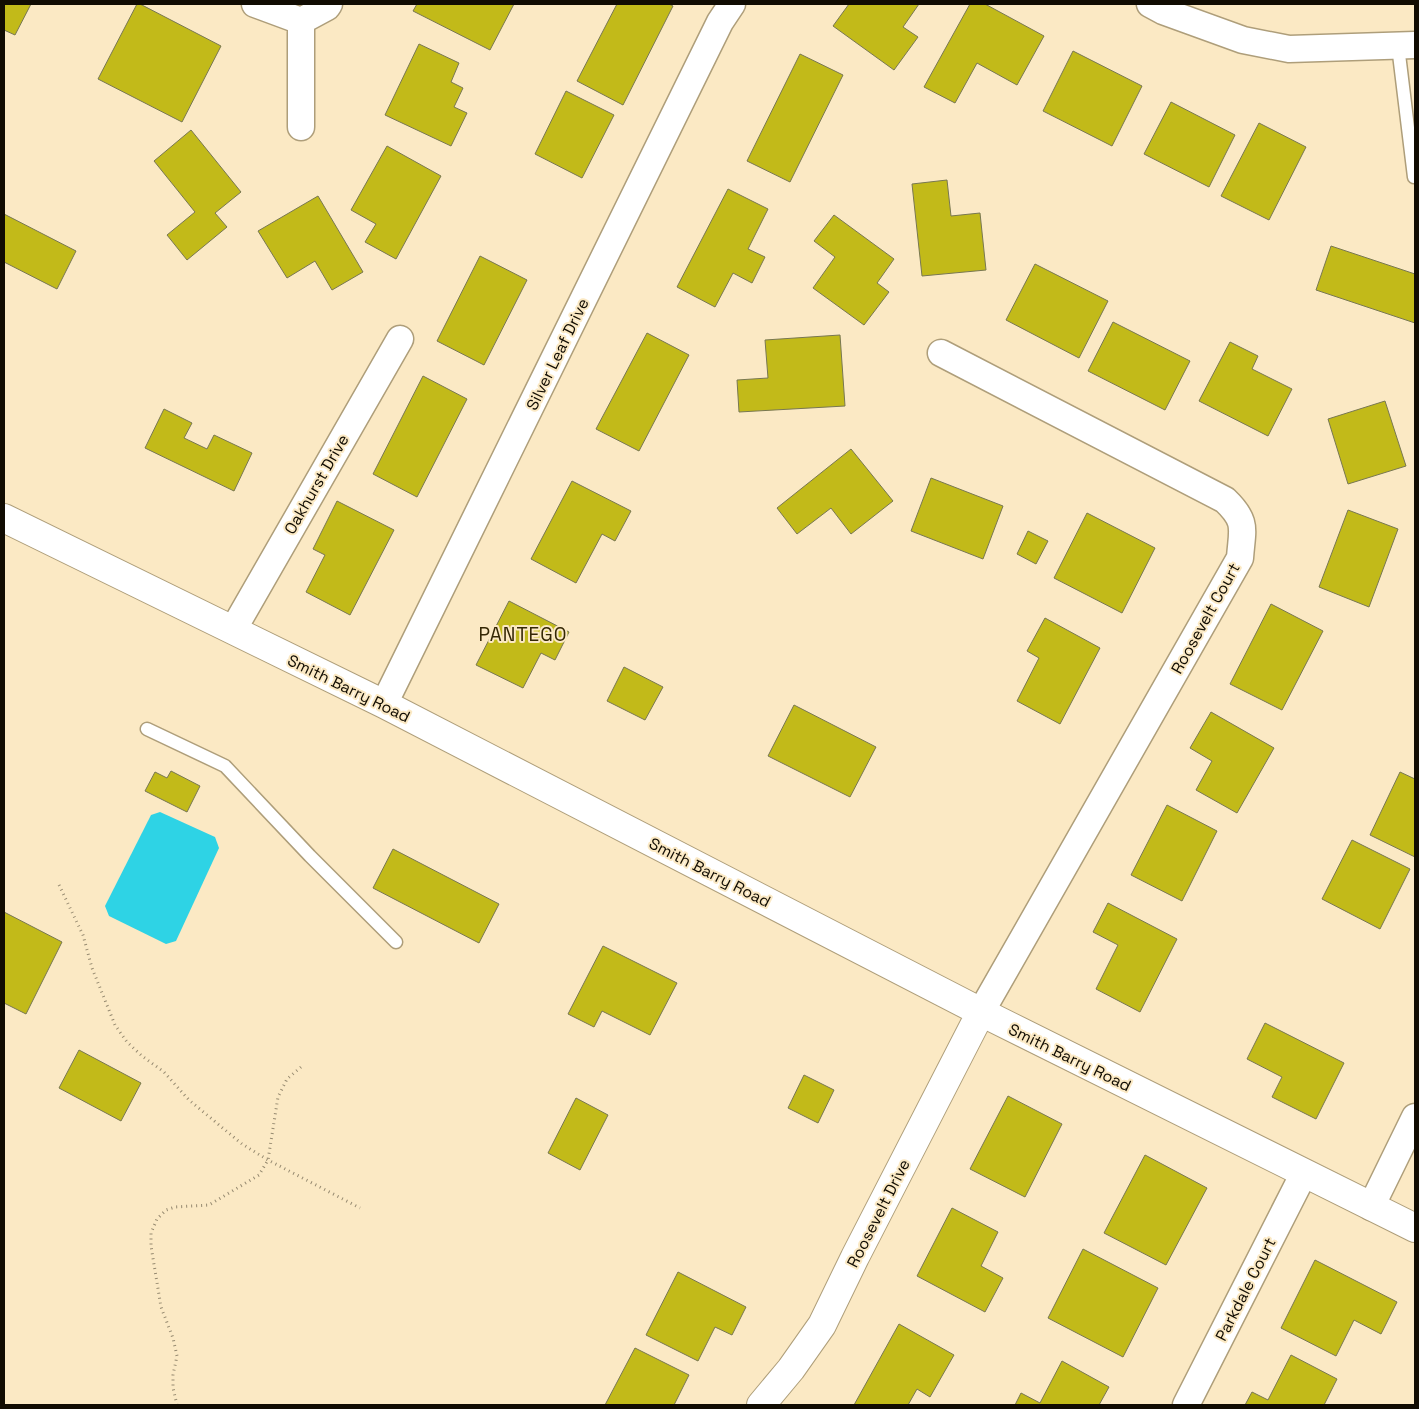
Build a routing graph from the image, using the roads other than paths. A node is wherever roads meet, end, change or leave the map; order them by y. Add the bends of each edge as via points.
1 (255, 4) edge
2 (329, 4) edge
3 (732, 4) edge
4 (1150, 4) edge
5 (301, 21) junction
6 (1407, 46) edge
7 (301, 127) dead end
8 (1414, 177) edge
9 (400, 339) dead end
10 (940, 353) dead end
11 (4, 518) edge
12 (233, 630) junction
13 (384, 704) junction
14 (147, 729) dead end
15 (396, 942) dead end
16 (981, 1012) junction
17 (1415, 1117) edge
18 (1304, 1173) junction
19 (1371, 1207) junction
20 (1415, 1228) edge
21 (761, 1405) edge
22 (1186, 1405) edge

1 - 5 street
2 - 5 street
3 - 13 street, Silver Leaf Drive via 720,22
4 - 6 street via 1243,40 1289,49
5 - 7 street
6 - 8 lane
9 - 12 street, Oakhurst Drive
10 - 16 street, Roosevelt Court via 1226,500 1238,512 1243,524 1240,558
11 - 12 street, Smith Barry Road
12 - 13 street, Smith Barry Road
13 - 16 street, Smith Barry Road
14 - 15 lane via 225,766
16 - 18 street, Smith Barry Road
16 - 21 street, Roosevelt Drive via 822,1325
17 - 19 street
18 - 19 street, Smith Barry Road
18 - 22 street, Parkdale Court
19 - 20 street, Smith Barry Road

